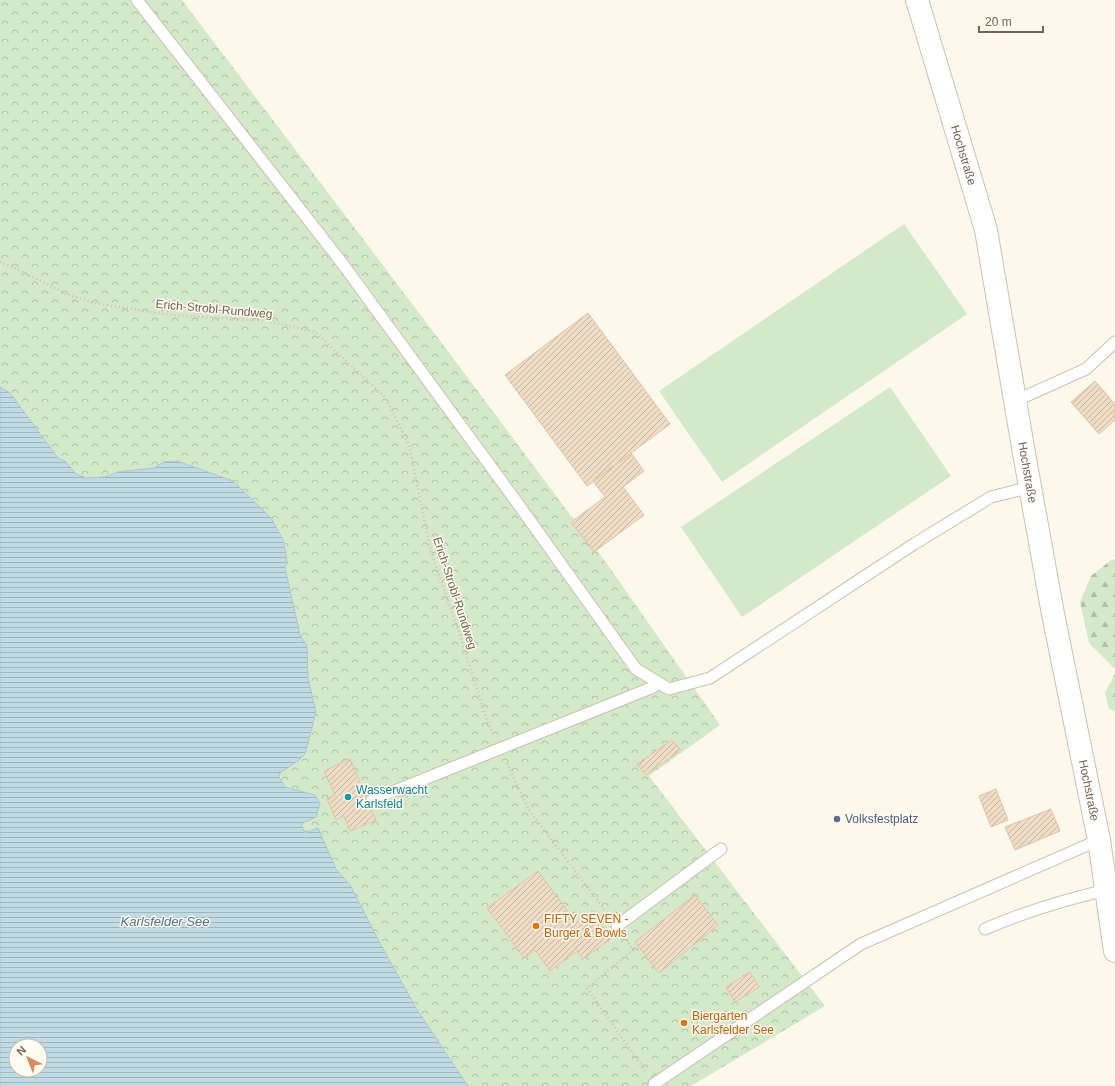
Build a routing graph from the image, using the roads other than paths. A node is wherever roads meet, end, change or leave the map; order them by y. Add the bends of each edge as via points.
1 (137, 0) edge
2 (917, 0) edge
3 (1115, 342) edge
4 (1015, 402) junction
5 (1031, 487) junction
6 (659, 683) junction
7 (372, 800) dead end
8 (1099, 840) junction
9 (721, 849) dead end
10 (1106, 890) junction
11 (618, 926) road end
12 (985, 929) dead end
13 (1115, 951) edge
14 (654, 1084) road end

1 - 6 lane via 342,263 636,669
2 - 4 street, Hochstraße via 986,230
3 - 4 lane via 1086,369
4 - 5 street, Hochstraße
5 - 6 lane via 991,496 710,678 669,689
5 - 8 street, Hochstraße via 1053,614
6 - 7 lane
8 - 10 street, Hochstraße
8 - 14 lane via 862,944
9 - 11 lane
10 - 12 lane via 1057,902
10 - 13 street, Hochstraße

